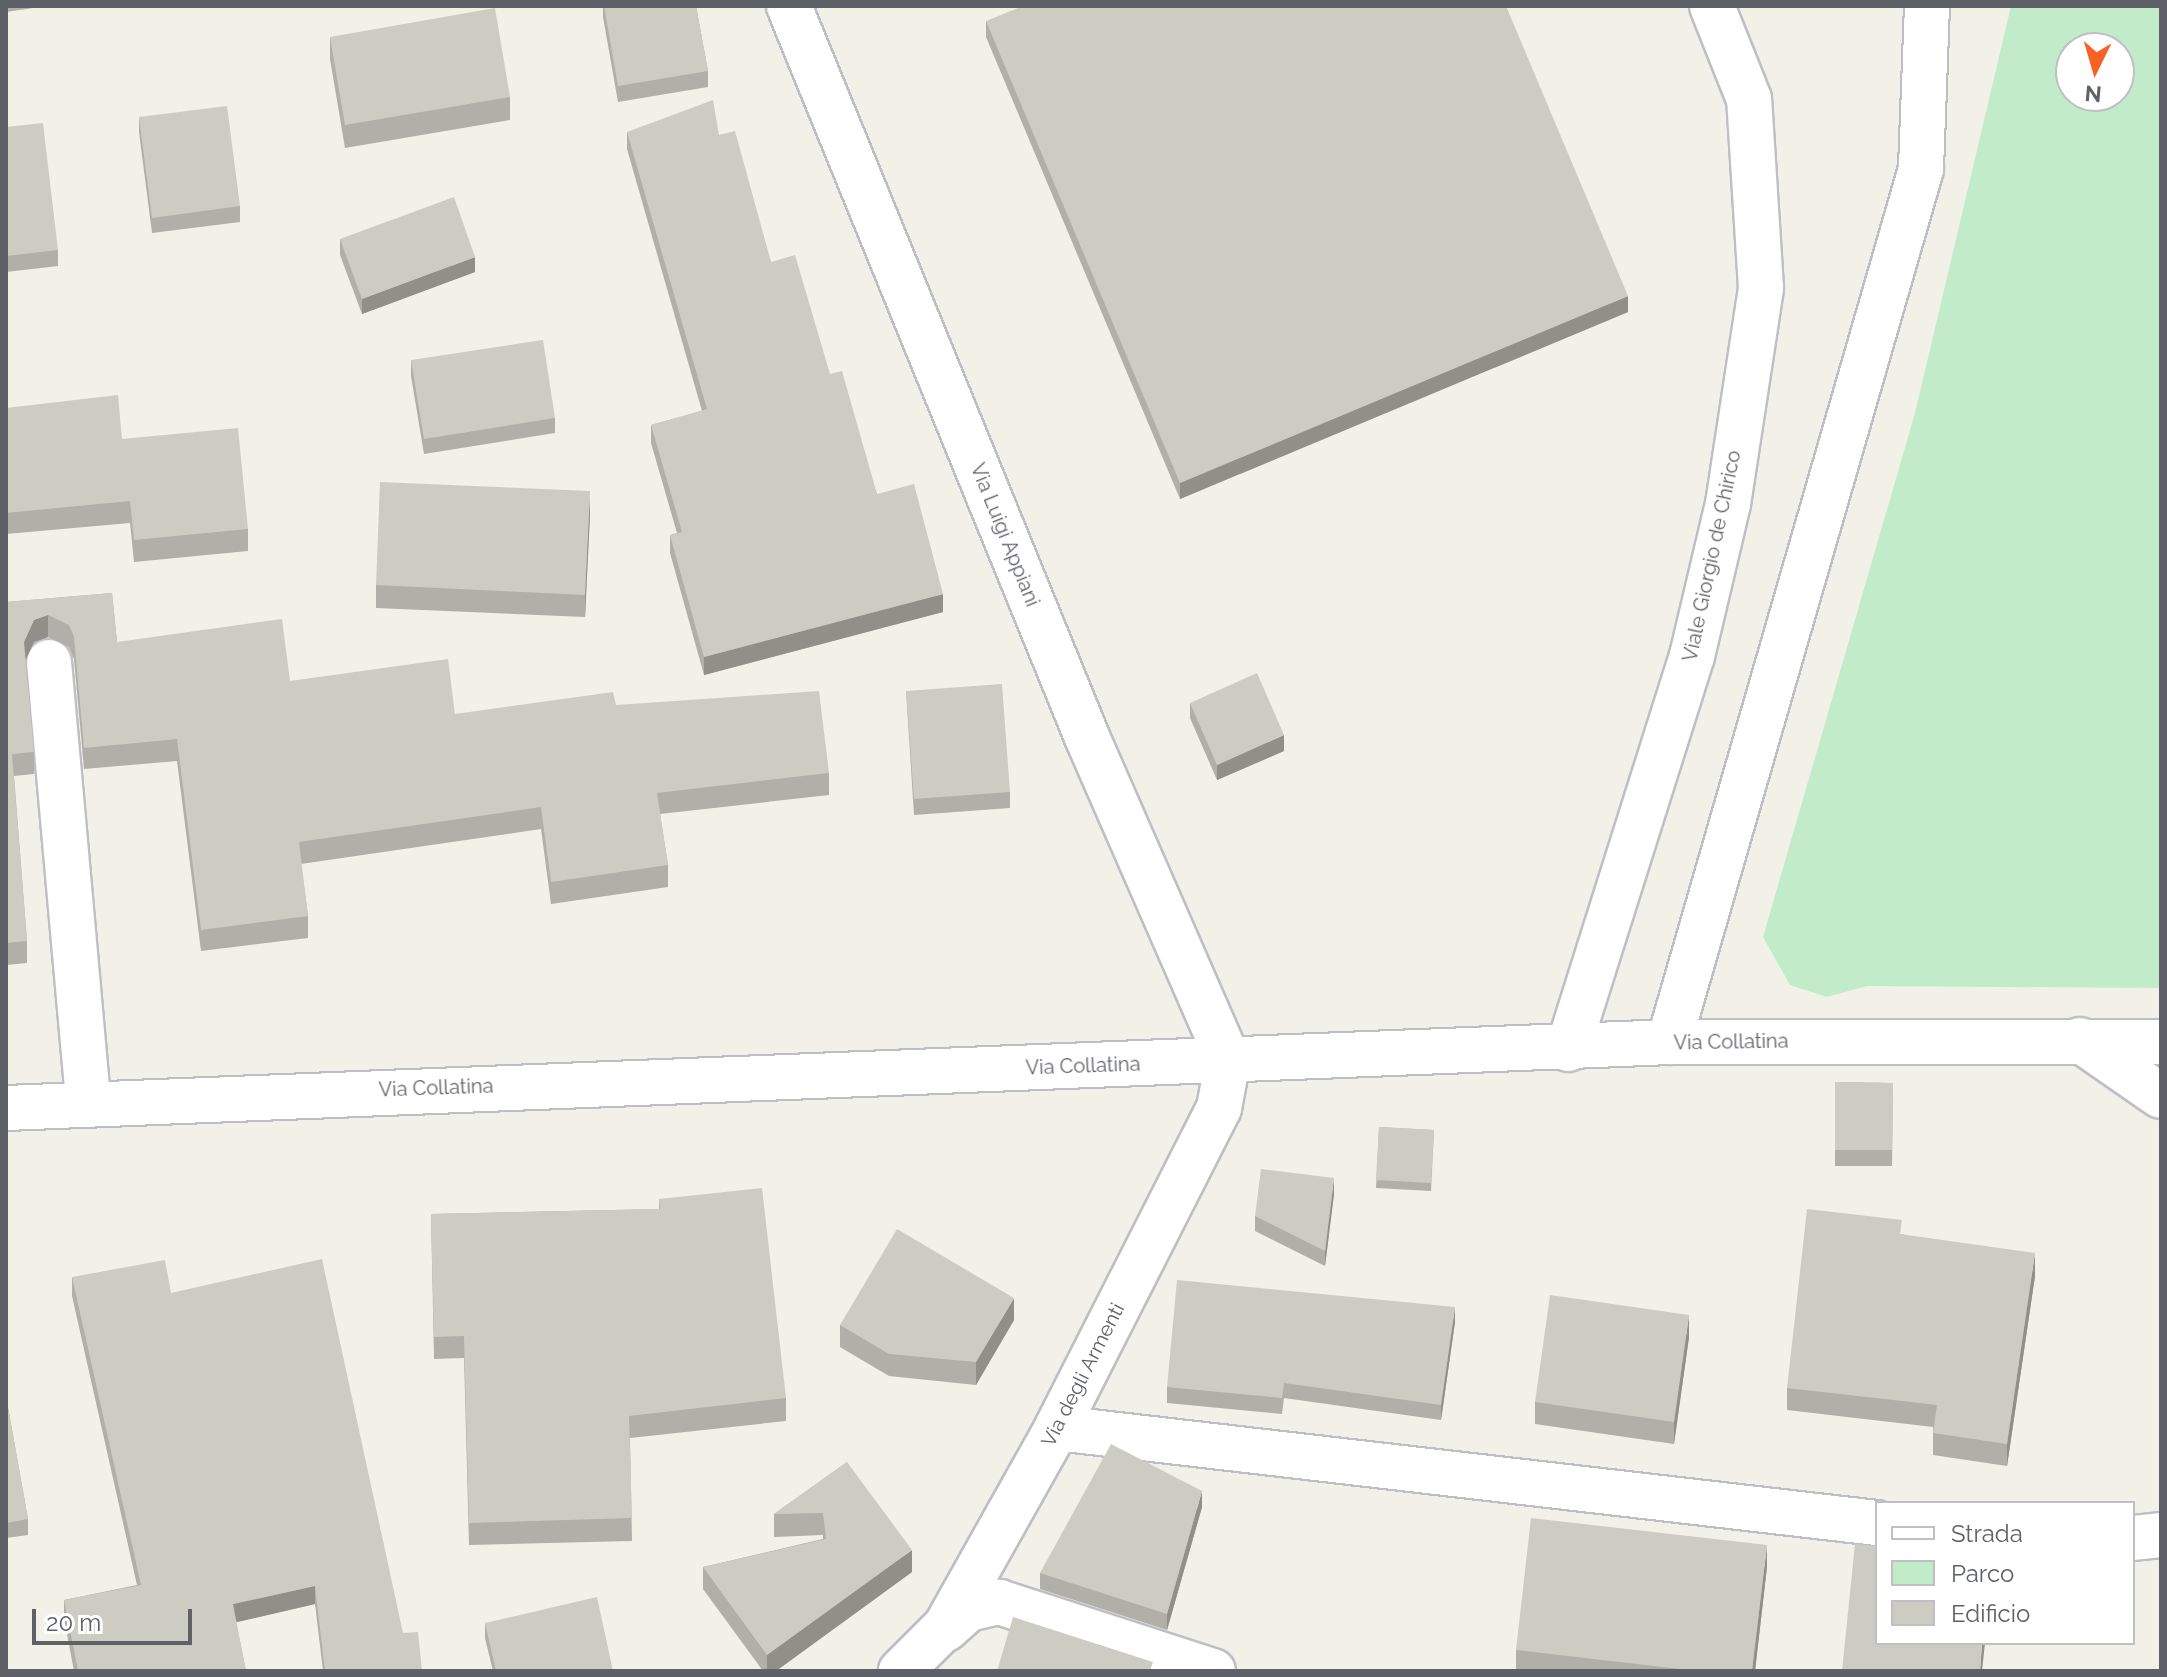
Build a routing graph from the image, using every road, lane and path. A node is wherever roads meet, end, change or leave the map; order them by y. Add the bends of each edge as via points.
1 (789, 6) edge
2 (1712, 6) edge
3 (1927, 6) edge
4 (49, 662) dead end
5 (2078, 1039) junction
6 (1669, 1042) junction
7 (2161, 1042) edge
8 (1568, 1049) junction
9 (1228, 1060) junction
10 (2161, 1096) edge
11 (88, 1102) junction
12 (6, 1108) edge
13 (1057, 1428) junction
14 (1875, 1523) edge
15 (2161, 1535) edge
16 (2135, 1538) edge
17 (946, 1626) junction
18 (901, 1671) edge
19 (945, 1671) edge
20 (1213, 1671) edge

1 - 9 street, Via Luigi Appiani via 1087,737
2 - 8 street, Viale Giorgio de Chirico via 1749,99 1761,288 1713,571
3 - 6 street via 1921,169
4 - 11 street
5 - 6 street, Via Collatina
5 - 7 street, Via Collatina
5 - 10 street
6 - 8 street, Via Collatina
8 - 9 street, Via Collatina
9 - 11 street, Via Collatina
9 - 13 street, Via degli Armenti via 1219,1108
11 - 12 street, Via Collatina
13 - 14 street
13 - 17 street, Via degli Armenti
15 - 16 street
17 - 18 street, Via degli Armenti
17 - 19 street
17 - 20 street via 975,1605 999,1602

